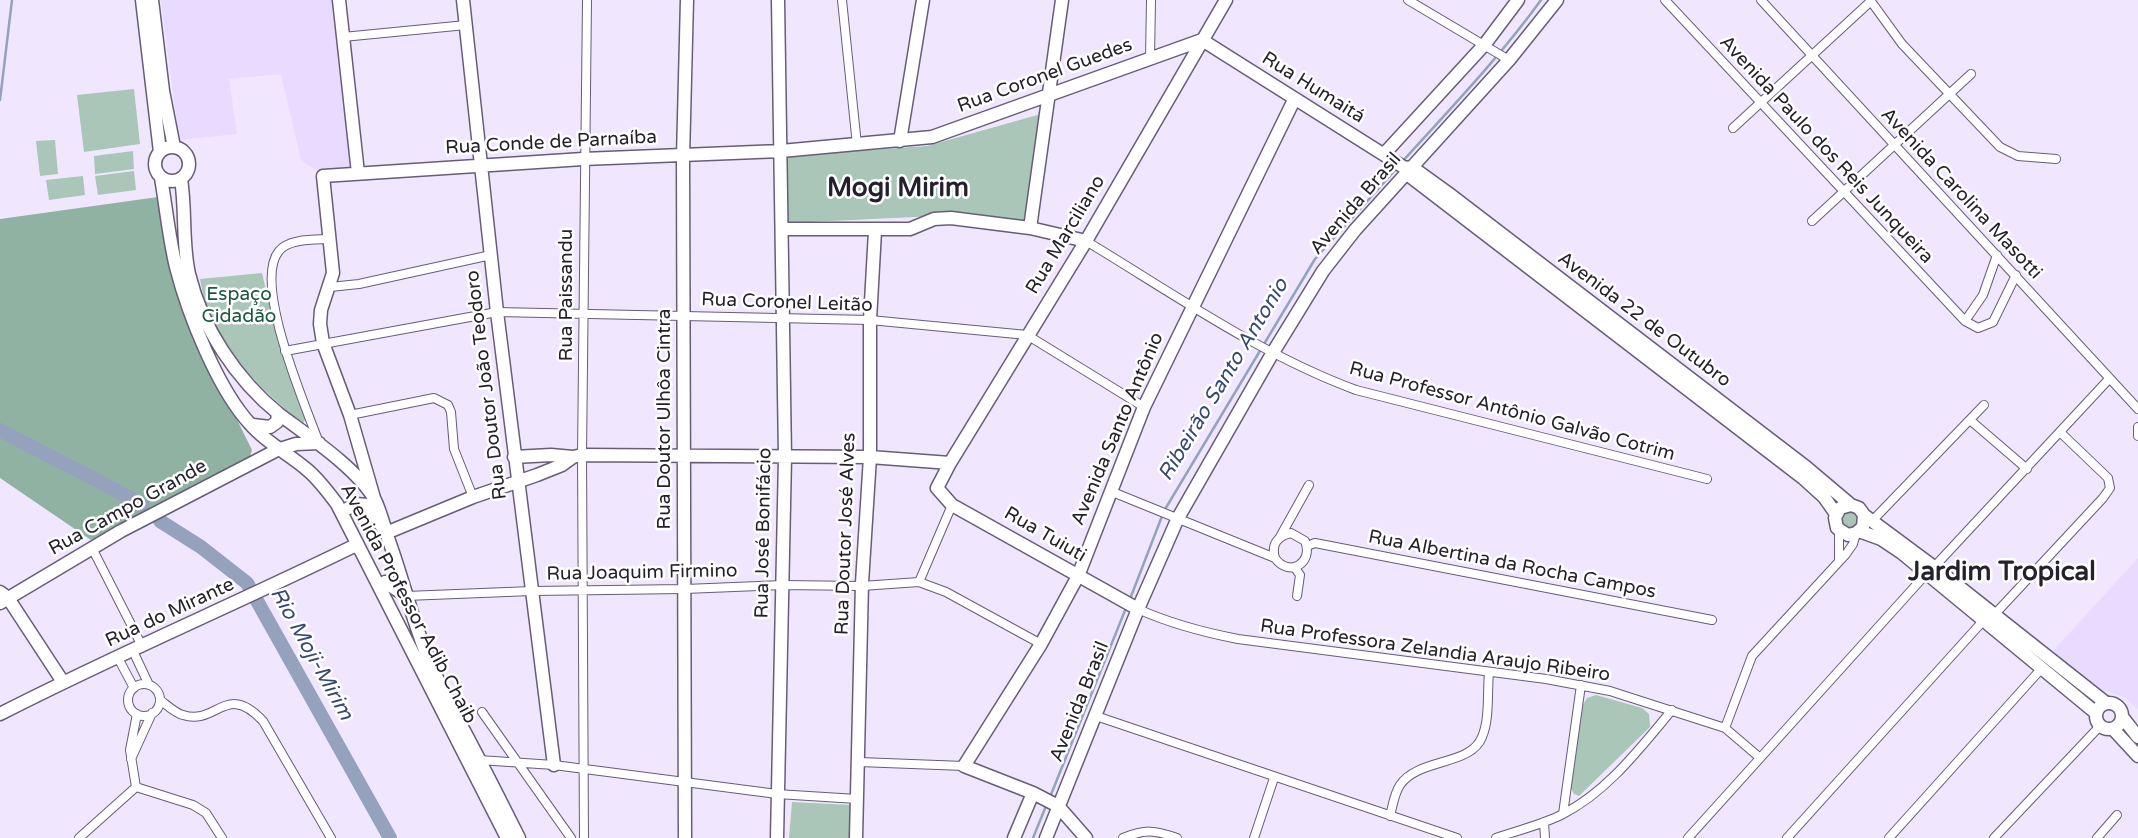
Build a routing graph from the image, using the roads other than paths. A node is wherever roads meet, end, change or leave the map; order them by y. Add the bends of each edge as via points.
1 (142, 0) edge
2 (152, 0) edge
3 (339, 0) edge
4 (463, 0) edge
5 (587, 0) edge
6 (687, 0) edge
7 (778, 0) edge
8 (842, 0) edge
9 (923, 0) edge
10 (1062, 0) edge
11 (1151, 0) edge
12 (1226, 0) edge
13 (1408, 0) edge
14 (1518, 0) edge
15 (1557, 0) edge
16 (1665, 0) edge
17 (1761, 0) edge
18 (1870, 0) edge
19 (466, 25) junction
20 (343, 37) junction
21 (1202, 40) junction
22 (1489, 47) junction
23 (1812, 57) junction
24 (1506, 58) junction
25 (1150, 59) junction
26 (1971, 74) dead end
27 (1950, 94) junction
28 (1049, 96) junction
29 (1294, 100) junction
30 (1762, 103) junction
31 (1733, 128) dead end
32 (900, 141) junction
33 (857, 145) junction
34 (1895, 145) junction
35 (174, 147) junction
36 (781, 151) junction
37 (160, 152) junction
38 (683, 157) junction
39 (583, 159) junction
40 (2056, 159) dead end
41 (1400, 165) junction
42 (480, 166) junction
43 (358, 173) junction
44 (161, 178) junction
45 (181, 179) junction
46 (1843, 193) junction
47 (1812, 221) dead end
48 (1030, 228) junction
49 (783, 229) junction
50 (876, 231) junction
51 (331, 239) junction
52 (1086, 241) junction
53 (491, 255) junction
54 (1997, 255) junction
55 (2016, 275) junction
56 (330, 287) junction
57 (1193, 306) junction
58 (497, 312) junction
59 (583, 314) junction
60 (685, 316) junction
61 (784, 318) junction
62 (870, 320) junction
63 (1965, 321) junction
64 (1027, 335) junction
65 (323, 343) junction
66 (285, 351) junction
67 (1269, 352) junction
68 (2109, 379) junction
69 (1984, 404) dead end
70 (1144, 407) junction
71 (2138, 408) edge
72 (278, 413) junction
73 (350, 415) junction
74 (1970, 420) junction
75 (249, 423) junction
76 (2138, 427) edge
77 (2061, 433) junction
78 (2138, 436) edge
79 (319, 443) junction
80 (277, 450) junction
81 (685, 455) junction
82 (577, 456) junction
83 (514, 457) junction
84 (785, 457) junction
85 (870, 457) junction
86 (950, 463) junction
87 (2027, 469) junction
88 (1707, 479) dead end
89 (517, 482) junction
90 (1308, 485) dead end
91 (937, 488) joint
92 (1110, 491) junction
93 (473, 497) junction
94 (374, 498) junction
95 (953, 505) junction
96 (1851, 505) junction
97 (341, 512) junction
98 (1836, 514) junction
99 (1174, 516) junction
100 (1868, 518) junction
101 (1839, 530) junction
102 (1858, 532) junction
103 (386, 533) junction
104 (1280, 537) junction
105 (356, 545) junction
106 (1307, 546) junction
107 (92, 548) junction
108 (1275, 558) junction
109 (1839, 561) junction
110 (1295, 568) junction
111 (400, 570) junction
112 (1931, 570) junction
113 (1079, 576) junction
114 (385, 582) junction
115 (919, 582) junction
116 (783, 585) junction
117 (862, 586) junction
118 (685, 589) junction
119 (583, 590) junction
120 (532, 591) junction
121 (406, 596) junction
122 (1297, 596) dead end
123 (3, 598) edge
124 (1135, 607) junction
125 (1989, 618) junction
126 (1712, 620) dead end
127 (1041, 644) junction
128 (138, 648) junction
129 (118, 659) junction
130 (2042, 668) junction
131 (1489, 673) junction
132 (63, 682) junction
133 (149, 685) junction
134 (1581, 685) junction
135 (134, 688) junction
136 (160, 700) junction
137 (2106, 703) junction
138 (1672, 710) junction
139 (482, 712) dead end
140 (152, 713) junction
141 (0, 714) edge
142 (137, 714) junction
143 (1096, 716) junction
144 (2123, 718) junction
145 (2103, 723) junction
146 (1725, 728) junction
147 (2138, 737) edge
148 (2138, 756) edge
149 (1759, 757) junction
150 (131, 759) junction
151 (479, 760) junction
152 (859, 762) junction
153 (516, 763) junction
154 (554, 765) junction
155 (964, 766) junction
156 (584, 769) junction
157 (1274, 778) junction
158 (685, 782) junction
159 (136, 787) junction
160 (777, 794) junction
161 (857, 799) junction
162 (1046, 799) junction
163 (1563, 814) junction
164 (2117, 815) dead end
165 (1390, 816) junction
166 (1544, 822) junction
167 (220, 837) edge
168 (79, 838) edge
169 (331, 838) edge
170 (508, 838) edge
171 (519, 838) edge
172 (571, 838) edge
173 (584, 838) edge
174 (685, 838) edge
175 (777, 838) edge
176 (856, 838) edge
177 (1014, 838) edge
178 (1046, 838) edge
179 (1086, 838) edge
180 (1123, 838) edge
181 (1177, 838) edge
182 (1254, 838) edge
183 (1457, 838) edge
184 (1496, 838) edge
185 (1545, 838) edge
186 (1688, 838) edge
187 (1787, 838) edge
188 (1889, 838) edge
189 (1994, 838) edge
190 (2097, 838) edge

1 - 37 street
2 - 35 street
3 - 20 street
4 - 19 street, Rua Doutor João Teodoro
5 - 39 street, Rua Paissandu
6 - 38 street, Rua Doutor Ulhôa Cintra
7 - 36 street, Rua José Bonifácio
8 - 33 street
9 - 32 street
10 - 28 street
11 - 25 street
12 - 21 street, Rua Marciliano
13 - 22 street
14 - 22 street, Avenida Brasil
15 - 24 street, Avenida Brasil
16 - 30 street, Avenida Paulo dos Reis Junqueira
17 - 23 street, Avenida Carolina Masotti
18 - 23 street
18 - 27 street via 1902,44
19 - 20 street
19 - 42 street, Rua Doutor João Teodoro
20 - 43 street
21 - 25 street, Rua Coronel Guedes
21 - 29 street, Rua Humaitá
21 - 52 street, Rua Marciliano
22 - 24 street
22 - 41 street, Avenida Brasil
23 - 30 street
23 - 34 street, Avenida Carolina Masotti
24 - 41 street, Avenida Brasil
25 - 28 street, Rua Coronel Guedes
26 - 27 street
27 - 34 street
27 - 40 street via 2000,147 2018,156
28 - 32 street, Rua Coronel Guedes via 932,137
28 - 48 street
29 - 41 street, Rua Humaitá
29 - 57 street, Avenida Santo Antônio
30 - 31 street
30 - 46 street, Avenida Paulo dos Reis Junqueira
32 - 33 street, Rua Coronel Guedes
33 - 36 street, Rua Conde de Parnaíba
34 - 46 street
34 - 54 street, Avenida Carolina Masotti
35 - 37 street
35 - 45 street via 183,151 189,162
36 - 38 street, Rua Conde de Parnaíba
36 - 49 street, Rua José Bonifácio
37 - 44 street via 155,168
38 - 39 street, Rua Conde de Parnaíba
38 - 60 street, Rua Doutor Ulhôa Cintra
39 - 42 street, Rua Conde de Parnaíba
39 - 59 street, Rua Paissandu
41 - 67 street, Avenida Brasil
41 - 96 street, Avenida 22 de Outubro
41 - 98 street, Avenida 22 de Outubro via 1802,478
42 - 43 street, Rua Conde de Parnaíba
42 - 53 street, Rua Doutor João Teodoro
43 - 51 street, Rua Conde de Parnaíba via 323,176
44 - 45 street
44 - 75 street, Avenida Professor Adib Chaib via 176,267 193,318 210,359
45 - 72 street, Avenida Professor Adib Chaib via 189,273 198,301 234,368
46 - 47 street
46 - 63 street, Avenida Paulo dos Reis Junqueira
48 - 50 street via 951,218 910,229
48 - 52 street
49 - 50 street
49 - 61 street, Rua José Bonifácio
50 - 62 street, Rua Doutor José Alves
51 - 56 street
51 - 66 street via 284,246 273,261 273,299
52 - 57 street, Rua Professor Antônio Galvão Cotrim
52 - 64 street, Rua Marciliano
53 - 56 street
53 - 58 street, Rua Doutor João Teodoro
54 - 55 street, Avenida Carolina Masotti
54 - 63 street via 1983,295
55 - 63 street via 1993,322 1978,328
55 - 68 street, Avenida Carolina Masotti
56 - 65 street via 321,310
57 - 67 street, Rua Professor Antônio Galvão Cotrim
57 - 70 street, Avenida Santo Antônio
58 - 59 street, Rua Coronel Leitão
58 - 65 street, Rua Coronel Leitão
58 - 83 street, Rua Doutor João Teodoro
59 - 60 street, Rua Coronel Leitão
59 - 82 street, Rua Paissandu
60 - 61 street, Rua Coronel Leitão
60 - 81 street, Rua Doutor Ulhôa Cintra
61 - 62 street, Rua Coronel Leitão
61 - 84 street, Rua José Bonifácio
62 - 64 street, Rua Coronel Leitão
62 - 85 street, Rua Doutor José Alves
64 - 70 street, Rua Coronel Leitão
64 - 86 street, Rua Marciliano
65 - 66 street, Rua Coronel Leitão
65 - 73 street
66 - 79 street
67 - 88 street, Rua Professor Antônio Galvão Cotrim via 1356,390
67 - 99 street, Avenida Brasil
68 - 71 street, Avenida Carolina Masotti
68 - 77 street
69 - 74 street
70 - 92 street, Avenida Santo Antônio
72 - 75 street via 277,422 270,427
72 - 79 street, Avenida Professor Adib Chaib
73 - 93 street via 434,398 442,401 451,412 454,449
73 - 94 street
74 - 87 street
74 - 100 street
75 - 80 street, Avenida Professor Adib Chaib
76 - 78 street
77 - 87 street
77 - 125 street via 2108,478 2110,488
79 - 80 street, Rua Campo Grande
79 - 94 street, Avenida Professor Adib Chaib
80 - 97 street, Avenida Professor Adib Chaib via 324,486
80 - 107 street, Rua Campo Grande
81 - 82 street
81 - 84 street
81 - 118 street, Rua Doutor Ulhôa Cintra
82 - 83 street
82 - 89 street
82 - 119 street, Rua Paissandu
83 - 89 street, Rua Doutor João Teodoro
84 - 85 street
84 - 116 street, Rua José Bonifácio
85 - 86 street
85 - 117 street, Rua Doutor José Alves
86 - 91 street, Rua Marciliano
87 - 112 street
89 - 93 street
89 - 120 street, Rua Doutor João Teodoro
90 - 104 street
91 - 95 street, Rua Tuiuti
92 - 99 street
92 - 113 street, Avenida Santo Antônio
93 - 103 street
94 - 103 street, Avenida Professor Adib Chaib
95 - 113 street, Rua Tuiuti
95 - 115 street
96 - 98 street
96 - 100 street
97 - 103 street via 356,504 369,505
97 - 105 street, Avenida Professor Adib Chaib
98 - 101 street
99 - 108 street
99 - 124 street, Avenida Brasil
100 - 102 street
100 - 112 street
101 - 102 street via 1848,535
101 - 109 street
102 - 109 street
102 - 112 street via 1886,542
103 - 111 street, Avenida Professor Adib Chaib
104 - 106 street via 1296,534
104 - 108 street via 1273,547
105 - 114 street
105 - 128 street, Rua do Mirante
105 - 170 street, Avenida Professor Adib Chaib
106 - 110 street via 1304,562
106 - 126 street, Rua Albertina da Rocha Campos via 1315,542
107 - 123 street, Rua Campo Grande
107 - 128 street
108 - 110 street via 1283,567
109 - 146 street via 1752,656
110 - 122 street via 1300,575
111 - 114 street
111 - 121 street, Avenida Professor Adib Chaib
112 - 125 street
112 - 149 street
113 - 124 street, Rua Tuiuti
113 - 127 street, Avenida Santo Antônio
114 - 121 street
115 - 117 street, Rua Joaquim Firmino
115 - 127 street
116 - 117 street, Rua Joaquim Firmino
116 - 118 street, Rua Joaquim Firmino
116 - 160 street, Rua José Bonifácio
117 - 152 street, Rua Doutor José Alves
118 - 119 street, Rua Joaquim Firmino
118 - 158 street, Rua Doutor Ulhôa Cintra
119 - 120 street, Rua Joaquim Firmino
119 - 156 street, Rua Paissandu
120 - 121 street, Rua Joaquim Firmino
120 - 154 street, Rua Doutor João Teodoro
121 - 151 street, Avenida Professor Adib Chaib via 430,665
123 - 132 street
124 - 131 street, Rua Professora Zelandia Araujo Ribeiro via 1193,631
124 - 143 street, Avenida Brasil
125 - 130 street
125 - 137 street
125 - 187 street
127 - 155 street, Avenida Santo Antônio
128 - 129 street, Rua do Mirante
128 - 133 street
129 - 132 street, Rua do Mirante
129 - 135 street
130 - 145 street
130 - 188 street
131 - 134 street, Rua Professora Zelandia Araujo Ribeiro
131 - 165 street via 1482,737 1476,747 1409,776 1395,795
132 - 141 street, Rua do Mirante
133 - 135 street
133 - 136 street
134 - 138 street, Rua Professora Zelandia Araujo Ribeiro
134 - 163 street
135 - 142 street via 128,702
136 - 140 street
136 - 169 street via 182,715 235,704 254,711
137 - 144 street via 2119,707
137 - 145 street via 2101,705
138 - 146 street, Rua Professora Zelandia Araujo Ribeiro
138 - 163 street via 1629,761
139 - 153 street
140 - 142 street
140 - 150 street
142 - 150 street
143 - 157 street
143 - 162 street, Avenida Brasil
144 - 145 street via 2118,726
144 - 147 street
145 - 148 street
145 - 189 street
146 - 149 street, Rua Professora Zelandia Araujo Ribeiro
149 - 186 street
150 - 159 street
151 - 153 street
151 - 171 street, Avenida Professor Adib Chaib
152 - 155 street
152 - 161 street, Rua Doutor José Alves
153 - 154 street
153 - 172 street
154 - 156 street
155 - 162 street
156 - 158 street
156 - 173 street, Rua Paissandu
157 - 165 street
157 - 182 street
158 - 160 street
158 - 174 street, Rua Doutor Ulhôa Cintra
159 - 167 street via 206,813
159 - 168 street
160 - 161 street
160 - 175 street, Rua José Bonifácio
161 - 176 street, Rua Doutor José Alves
162 - 177 street, Avenida Brasil
162 - 178 street, Avenida Brasil
162 - 179 street
163 - 166 street
164 - 190 street
165 - 183 street
166 - 184 street
166 - 185 street
180 - 181 street via 1140,831

